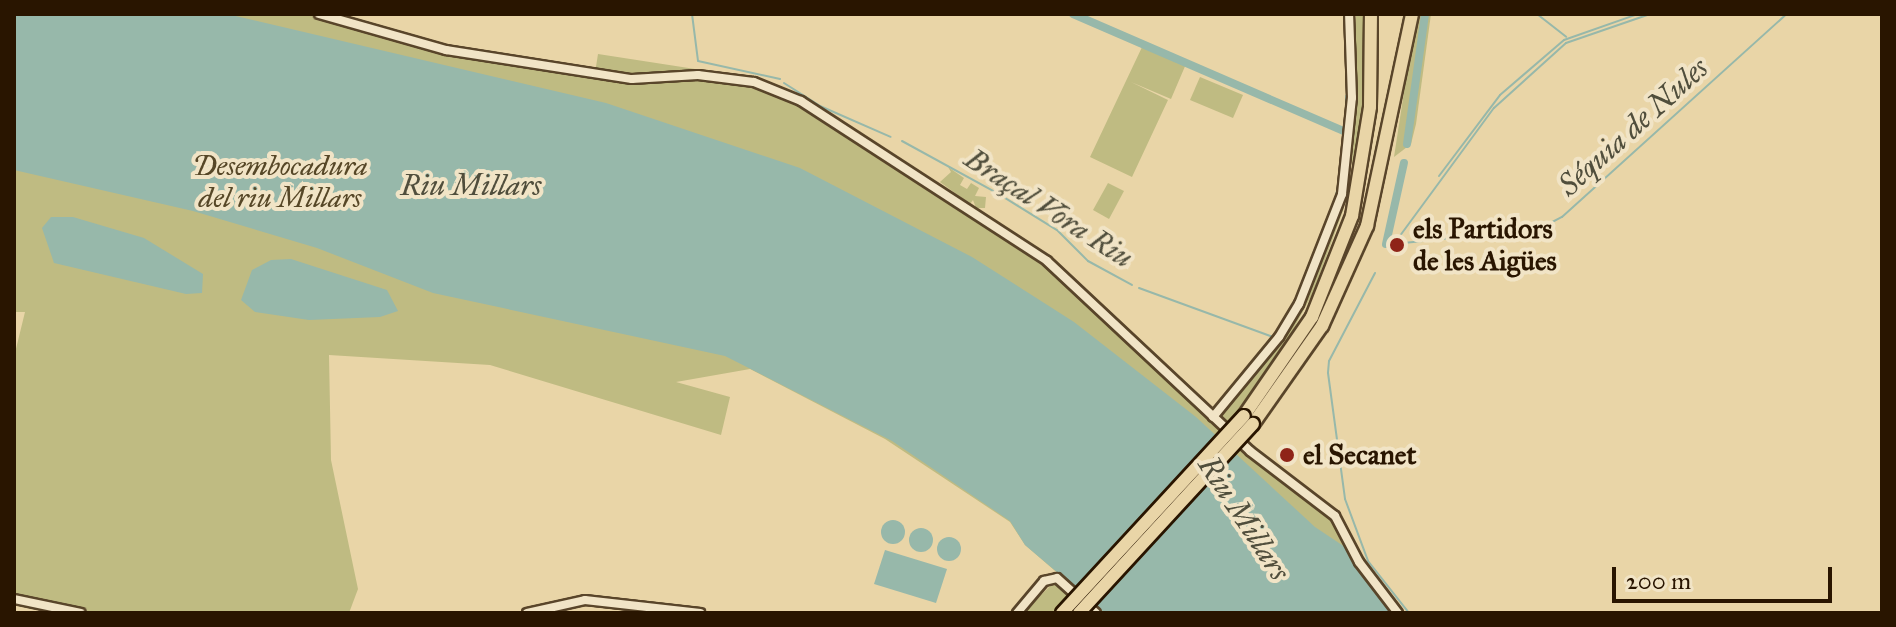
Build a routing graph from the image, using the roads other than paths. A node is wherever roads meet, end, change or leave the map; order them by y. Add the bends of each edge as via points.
1 (319, 14) edge
2 (1349, 14) edge
3 (1371, 14) edge
4 (1412, 14) edge
5 (340, 18) edge
6 (1213, 417) junction
7 (1249, 420) junction
8 (14, 599) edge
9 (81, 613) edge
10 (527, 613) edge
11 (700, 613) edge
12 (1017, 613) edge
13 (1062, 613) edge
14 (1079, 613) edge
15 (1096, 613) edge
16 (1398, 613) edge

1 - 5 street
2 - 6 street via 1348,168 1329,233 1279,337
3 - 7 main road via 1370,107 1352,216 1312,317
4 - 7 main road via 1367,226 1322,326
5 - 6 street via 397,40 503,59 632,79 698,75 780,91 1047,261
6 - 16 street via 1335,516 1359,562
7 - 13 main road, bridge
7 - 14 main road, bridge
8 - 9 street
10 - 11 street via 585,600
12 - 15 street via 1044,581 1057,578

